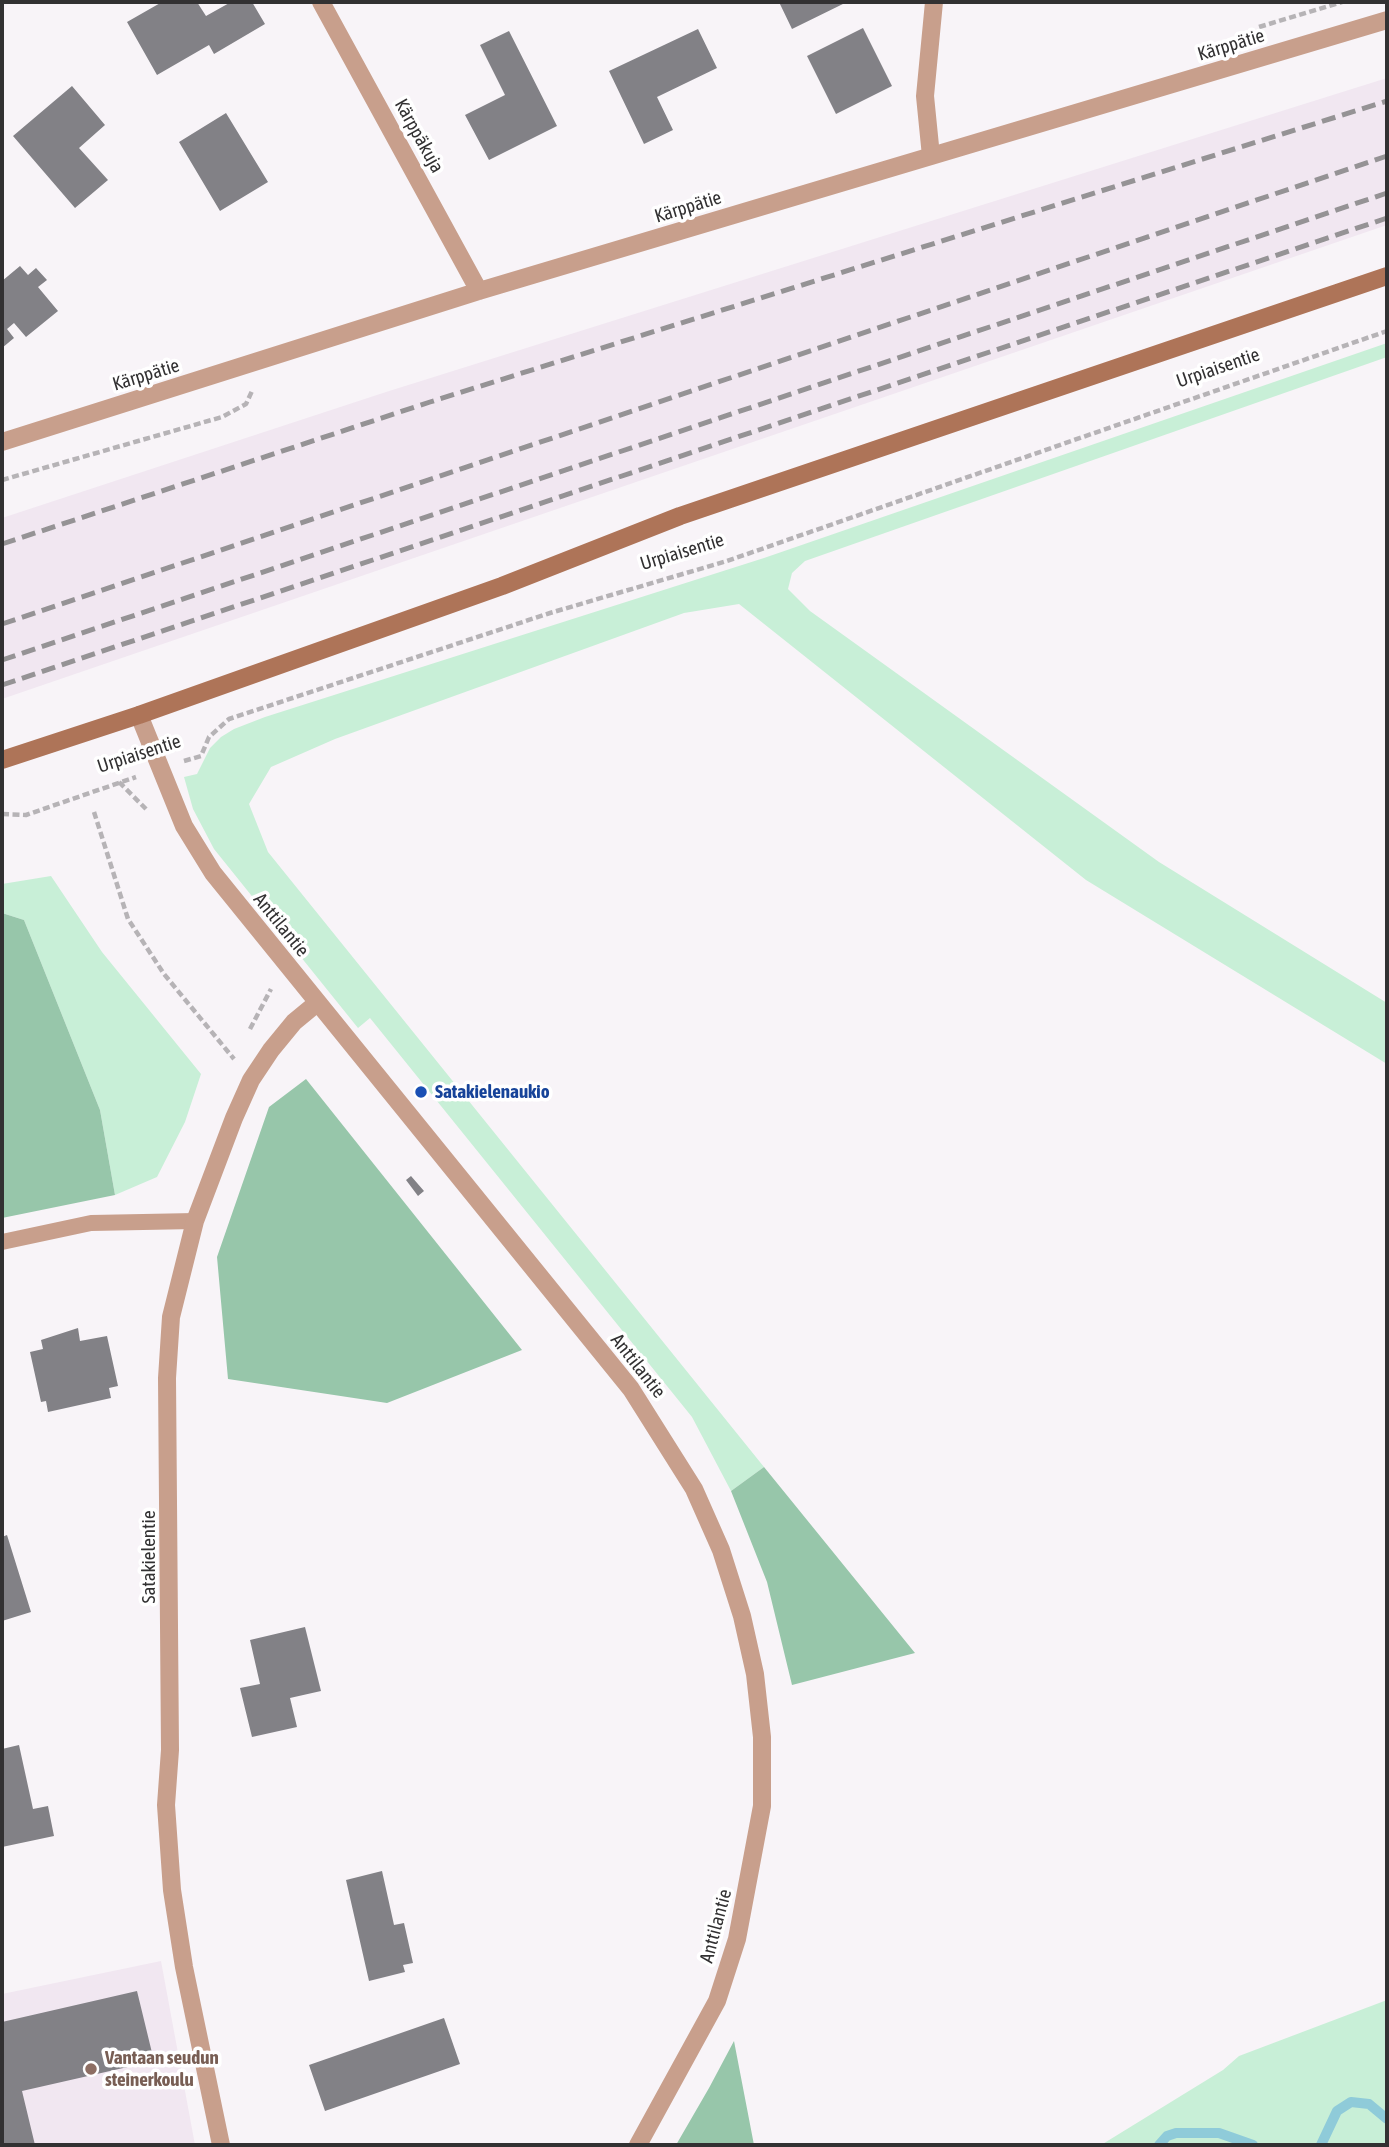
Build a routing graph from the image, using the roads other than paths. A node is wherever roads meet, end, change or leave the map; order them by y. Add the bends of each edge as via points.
1 (321, 2) edge
2 (934, 2) edge
3 (1387, 20) edge
4 (931, 156) junction
5 (1387, 276) edge
6 (479, 291) junction
7 (2, 442) edge
8 (139, 715) junction
9 (2, 760) edge
10 (317, 1003) junction
11 (195, 1221) junction
12 (2, 1242) edge
13 (221, 2145) edge
14 (638, 2145) edge

1 - 6 street, Kärppäkuja
2 - 4 street via 925,96
3 - 4 street, Kärppätie
4 - 6 street, Kärppätie
5 - 8 main road, Urpiaisentie via 705,508 502,586
6 - 7 street, Kärppätie
8 - 9 main road, Urpiaisentie
8 - 10 street, Anttilantie via 184,826 213,873
10 - 11 street, Satakielentie via 294,1022 251,1080
10 - 14 street, Anttilantie via 631,1389 694,1489 721,1550 742,1616 762,1737 762,1806 750,1875 737,1939 716,2001
11 - 12 lane via 91,1223
11 - 13 street, Satakielentie via 171,1317 167,1378 171,1577 166,1805 184,1967

